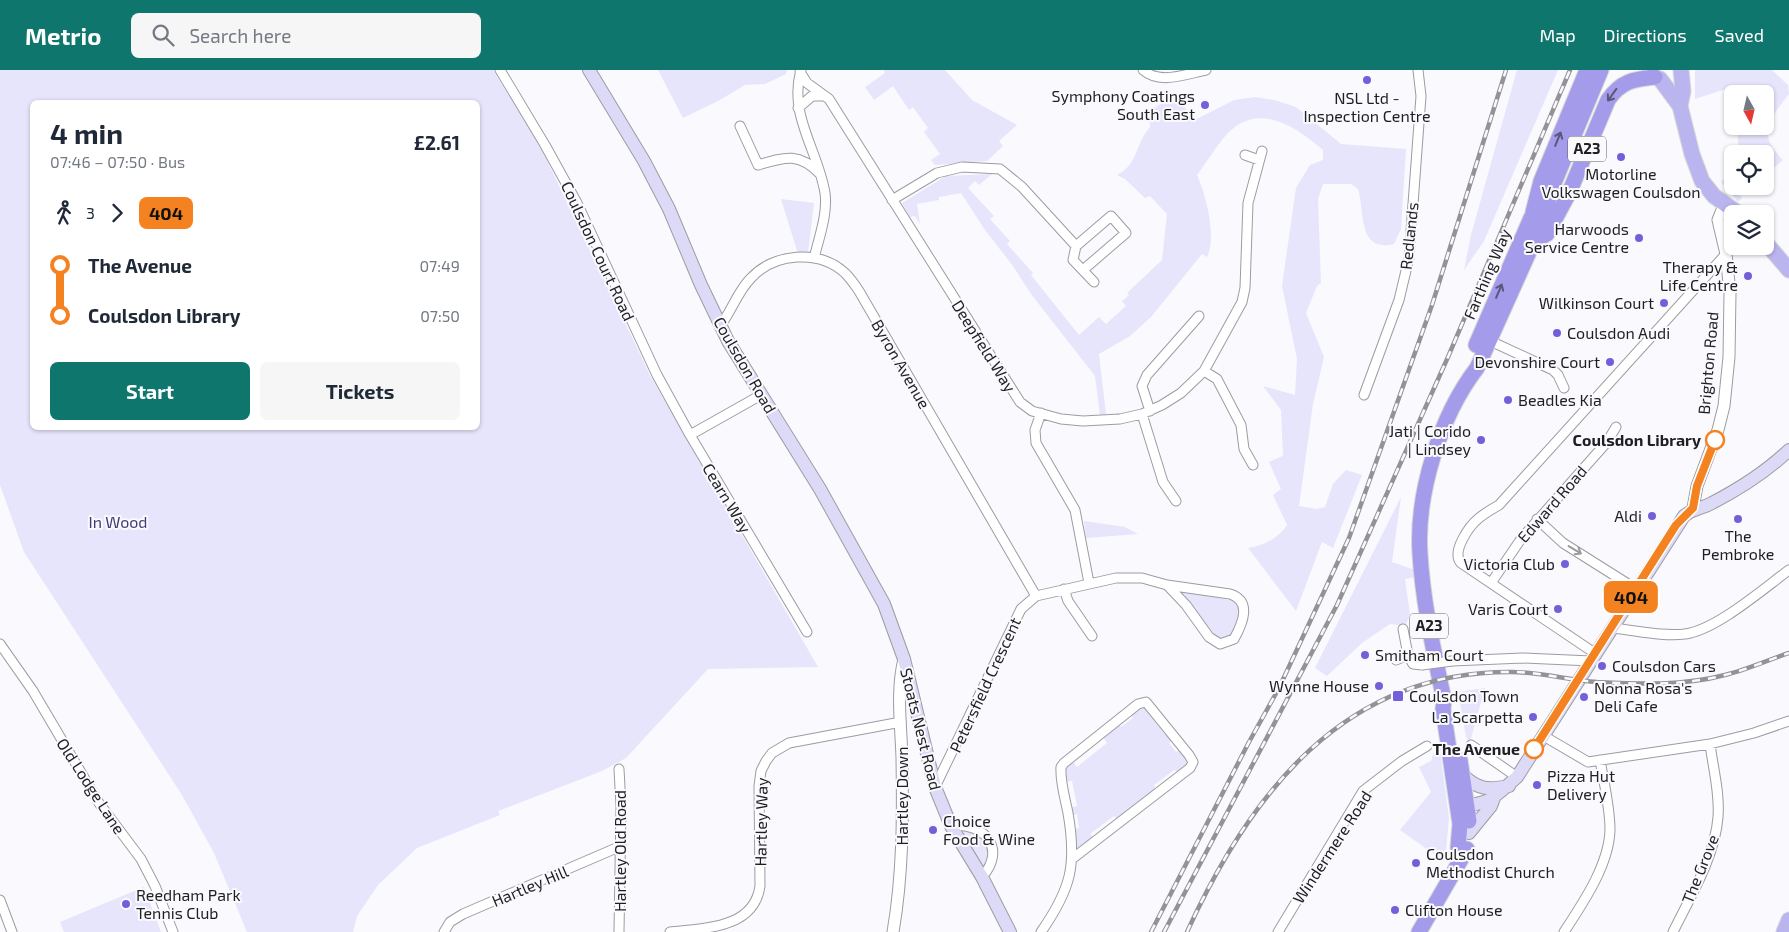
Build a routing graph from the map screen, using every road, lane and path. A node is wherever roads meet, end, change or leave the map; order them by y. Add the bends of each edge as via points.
1 (500, 70) edge
2 (588, 70) edge
3 (1143, 70) edge
4 (1206, 70) edge
5 (1418, 70) edge
6 (1586, 70) edge
7 (1601, 70) edge
8 (800, 71) edge
9 (1670, 73) edge
10 (822, 96) junction
11 (1680, 106) junction
12 (798, 108) junction
13 (740, 126) dead end
14 (1245, 155) dead end
15 (820, 174) junction
16 (1554, 183) junction
17 (892, 200) junction
18 (1724, 205) joint
19 (1531, 218) junction
20 (1534, 240) junction
21 (1076, 246) junction
22 (1724, 246) edge
23 (1774, 252) edge
24 (1725, 255) edge
25 (1726, 255) edge
26 (814, 258) junction
27 (1083, 270) junction
28 (1789, 270) edge
29 (1094, 282) dead end
30 (1199, 316) dead end
31 (720, 326) junction
32 (1484, 338) junction
33 (1204, 371) junction
34 (1564, 388) dead end
35 (761, 395) junction
36 (1364, 396) dead end
37 (1146, 412) junction
38 (1041, 413) junction
39 (1616, 427) dead end
40 (690, 435) junction
41 (1789, 450) edge
42 (1252, 465) dead end
43 (1176, 501) dead end
44 (1693, 508) junction
45 (1537, 519) junction
46 (1789, 570) edge
47 (1088, 583) junction
48 (1491, 583) junction
49 (1167, 585) junction
50 (1064, 589) junction
51 (1636, 589) junction
52 (1036, 596) junction
53 (1612, 628) junction
54 (1403, 629) dead end
55 (807, 632) dead end
56 (1085, 634) dead end
57 (0, 644) edge
58 (1408, 654) junction
59 (1594, 657) junction
60 (904, 659) junction
61 (1396, 660) dead end
62 (1444, 700) junction
63 (1789, 721) edge
64 (901, 722) junction
65 (1542, 735) junction
66 (1710, 744) junction
67 (1471, 745) dead end
68 (1427, 746) dead end
69 (1600, 760) junction
70 (619, 770) dead end
71 (1463, 775) junction
72 (1513, 781) junction
73 (934, 787) junction
74 (1494, 798) junction
75 (1463, 806) junction
76 (952, 826) junction
77 (1469, 833) junction
78 (621, 846) junction
79 (1462, 857) junction
80 (1072, 859) junction
81 (982, 877) junction
82 (0, 900) edge
83 (1789, 920) edge
84 (12, 932) edge
85 (173, 932) edge
86 (444, 932) edge
87 (619, 932) edge
88 (670, 932) edge
89 (893, 932) edge
90 (1010, 932) edge
91 (1041, 932) edge
92 (1278, 932) edge
93 (1419, 932) edge
94 (1564, 932) edge
95 (1674, 932) edge
96 (1784, 932) edge

1 - 40 street, Coulsdon Court Road via 577,203 657,375
2 - 31 main road, Coulsdon Road via 644,161 669,209
3 - 4 street via 1160,78
5 - 36 street, Redlands via 1420,96 1409,258 1399,300
19 -> 6 highway, A23 via 1541,181
7 - 16 highway, Farthing Way / A23
8 - 10 street, Deepfield Way
8 - 12 street via 796,87
9 - 11 main road
9 - 11 main road
9 -> 20 highway, A23 via 1630,80 1615,90 1547,234
10 - 12 street via 812,96
10 - 17 street, Deepfield Way via 829,99
11 - 18 main road via 1697,170 1707,188
12 - 15 street
13 - 15 street via 758,165 792,157 813,166
14 - 33 street, Deepfield Way via 1261,155 1248,203 1246,288 1242,302
15 - 26 street via 825,195
16 - 19 highway, Farthing Way / A23
16 - 20 highway, Farthing Way / A23
17 - 21 street via 937,173 962,167 1000,169 1022,187
17 - 38 street, Deepfield Way via 1020,402
18 - 22 street, Brighton Road via 1718,220
32 -> 19 highway, Farthing Way / A23
20 - 32 highway, Farthing Way / A23
21 - 27 street via 1074,260
21 - 27 street via 1111,216 1126,233
23 - 28 main road
24 - 48 street via 1499,505 1477,520 1458,550 1458,557 1461,563
25 - 44 street, Brighton Road via 1731,312 1725,397
26 - 31 street, Byron Avenue via 791,257 767,264 751,278
26 - 52 street, Byron Avenue via 824,260 845,273 859,291
27 - 29 street
30 - 37 street via 1147,375 1142,386
31 - 35 main road, Coulsdon Road
32 - 34 street via 1553,370
32 - 62 highway, Farthing Way / A23 via 1477,368 1464,384 1435,452 1423,502 1420,552 1432,644
33 - 37 street, Deepfield Way via 1181,393
33 - 42 street via 1217,379 1241,425 1244,449
35 - 40 street
35 - 60 main road, Coulsdon Road via 869,575 891,621
37 - 38 street, Deepfield Way via 1120,419 1083,421
37 - 43 street via 1163,482
38 - 47 street via 1035,430 1036,443 1075,510
39 - 45 street, Edward Road via 1607,442
40 - 55 street, Cearn Way
41 - 44 main road via 1750,481 1704,508
44 - 51 main road via 1676,525
45 - 48 street, Edward Road
45 -> 51 street via 1563,543
46 - 53 street via 1700,630 1670,634
47 - 49 street via 1142,578
47 - 50 street
48 - 59 street
49 - 49 street via 1209,638 1220,644 1234,639 1244,614 1242,601 1237,596
50 - 52 street
50 - 56 street
51 - 53 main road
52 - 73 street, Petersfield Crescent via 1022,609
53 - 59 main road
54 - 58 street
57 - 85 street, Old Lodge Lane via 33,692 99,803 142,859
58 - 59 street, bridge via 1413,664 1422,666 1452,661
58 - 61 street
59 - 65 main road
60 - 64 street, Hartley Down via 899,692
60 - 73 main road, Stoats Nest Road
62 - 71 highway, Farthing Way / A23
62 - 75 highway, Farthing Way / A23 via 1443,709
63 - 66 street
64 - 88 street, Hartley Way via 789,742 772,753 761,771 759,786 760,886 753,906 742,917 714,927
64 - 89 street, Hartley Down via 901,888
65 - 69 street via 1585,762
65 - 72 main road
66 - 69 street
66 - 95 street, The Grove via 1718,801 1716,832
67 - 72 street
68 - 92 street, Windermere Road via 1420,754 1402,761 1363,791
69 - 94 street via 1609,817 1608,846 1597,874
70 - 78 street, Hartley Old Road
71 - 72 main road via 1484,789
71 - 75 highway, Farthing Way / A23
72 - 74 main road
73 - 76 main road, Stoats Nest Road
74 - 75 main road
74 - 77 main road
75 - 77 highway, A23
75 - 79 highway, Farthing Way / A23 via 1458,847
76 - 81 main road, Stoats Nest Road
76 - 81 street via 971,826 986,835 993,853
77 - 79 highway, A23 via 1468,848
78 - 86 street, Hartley Hill via 463,914 450,922
78 - 87 street, Hartley Old Road
79 - 93 highway, A23
80 - 80 street via 1190,768 1193,762 1146,702 1138,704 1064,762
80 - 91 street via 1072,870 1060,903
81 - 90 main road, Stoats Nest Road
82 - 84 street
83 - 96 main road

